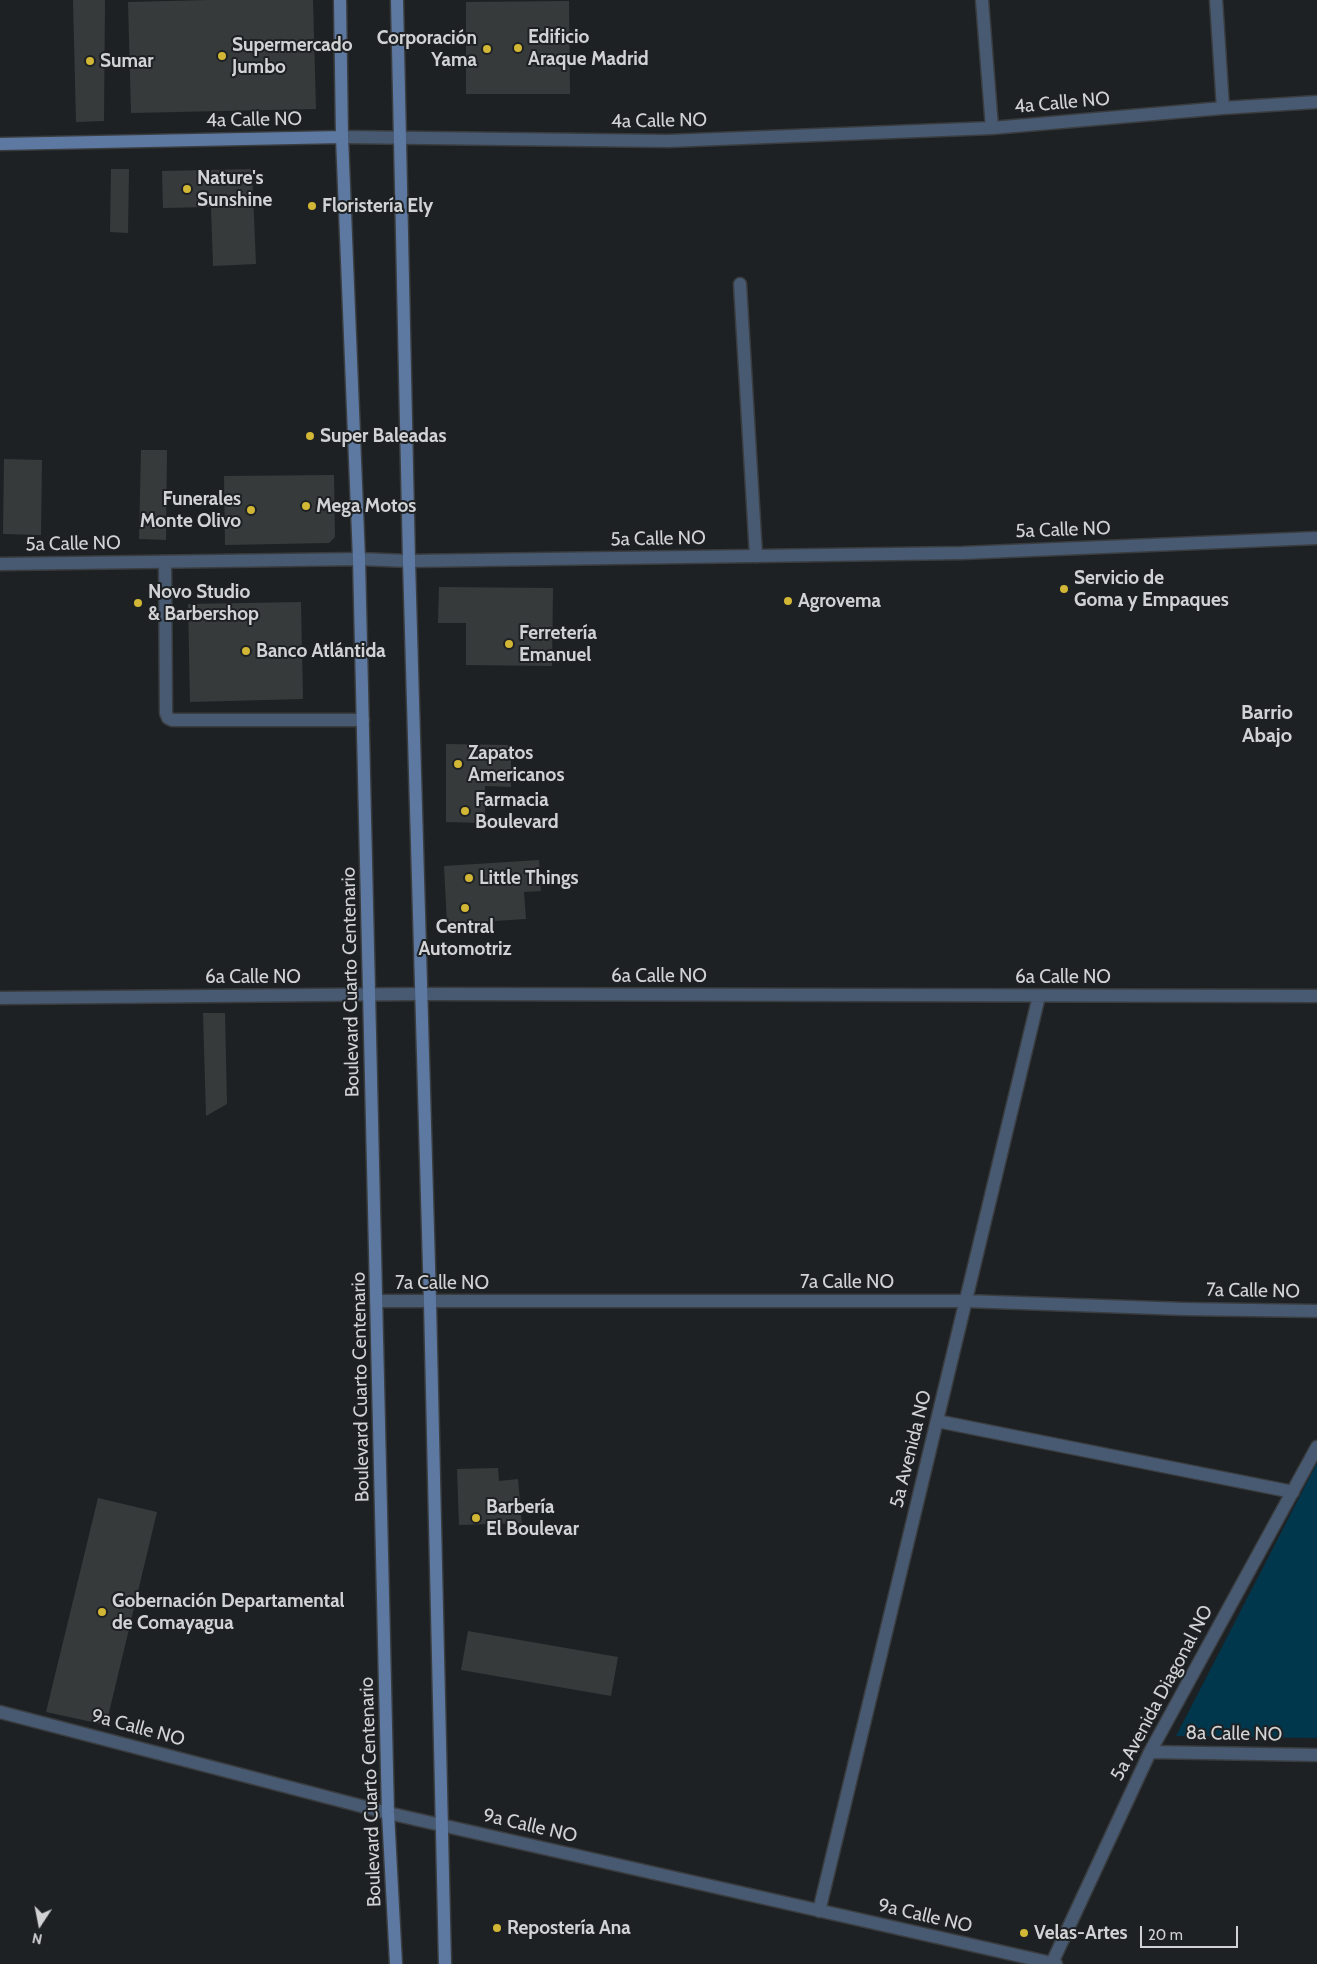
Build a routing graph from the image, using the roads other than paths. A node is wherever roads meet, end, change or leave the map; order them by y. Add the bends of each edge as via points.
1 (340, 0) edge
2 (397, 0) edge
3 (982, 0) edge
4 (1216, 0) edge
5 (1317, 102) edge
6 (1223, 108) junction
7 (992, 128) junction
8 (342, 137) junction
9 (400, 138) junction
10 (0, 144) edge
11 (740, 284) dead end
12 (1317, 538) edge
13 (756, 556) junction
14 (359, 559) junction
15 (409, 561) junction
16 (165, 562) junction
17 (0, 564) edge
18 (363, 720) junction
19 (370, 994) junction
20 (420, 994) junction
21 (1039, 996) junction
22 (1317, 996) edge
23 (0, 998) edge
24 (966, 1301) junction
25 (378, 1302) junction
26 (430, 1302) junction
27 (1317, 1311) edge
28 (937, 1421) junction
29 (1317, 1447) edge
30 (1292, 1492) junction
31 (0, 1712) edge
32 (1150, 1752) junction
33 (1317, 1755) edge
34 (388, 1813) junction
35 (441, 1825) junction
36 (819, 1911) junction
37 (396, 1964) edge
38 (445, 1964) edge
39 (1054, 1964) edge

1 - 8 main road, Boulevard Cuarto Centenario
2 - 9 main road
3 - 7 street
4 - 6 street
5 - 6 street, 4a Calle NO
6 - 7 street, 4a Calle NO
7 - 9 street, 4a Calle NO via 668,141
8 - 9 street, 4a Calle NO
8 - 10 main road, 4a Calle NO
8 - 14 main road, Boulevard Cuarto Centenario
9 - 15 main road
11 - 13 street
12 - 13 street, 5a Calle NO via 962,553
13 - 15 street, 5a Calle NO
14 - 15 street, 5a Calle NO
14 - 16 street, 5a Calle NO
14 - 18 main road, Boulevard Cuarto Centenario
15 - 20 main road
16 - 17 street, 5a Calle NO
16 - 18 street via 168,718
18 - 19 main road, Boulevard Cuarto Centenario
19 - 20 street, 6a Calle NO
19 - 23 street, 6a Calle NO
19 - 25 main road, Boulevard Cuarto Centenario
20 - 21 street, 6a Calle NO
20 - 26 main road
21 - 22 street, 6a Calle NO
21 - 24 street, 5a Avenida NO
24 - 26 street, 7a Calle NO
24 - 27 street, 7a Calle NO
24 - 28 street, 5a Avenida NO
25 - 26 street, 7a Calle NO
25 - 34 main road, Boulevard Cuarto Centenario
26 - 35 main road
28 - 30 street
28 - 36 street, 5a Avenida NO
29 - 30 street, 5a Avenida Diagonal NO
30 - 32 street, 5a Avenida Diagonal NO
31 - 34 street, 9a Calle NO
32 - 33 street, 8a Calle NO
32 - 39 street, 5a Avenida Diagonal NO
34 - 35 street, 9a Calle NO
34 - 37 main road, Boulevard Cuarto Centenario
35 - 36 street, 9a Calle NO
35 - 38 main road
36 - 39 street, 9a Calle NO

